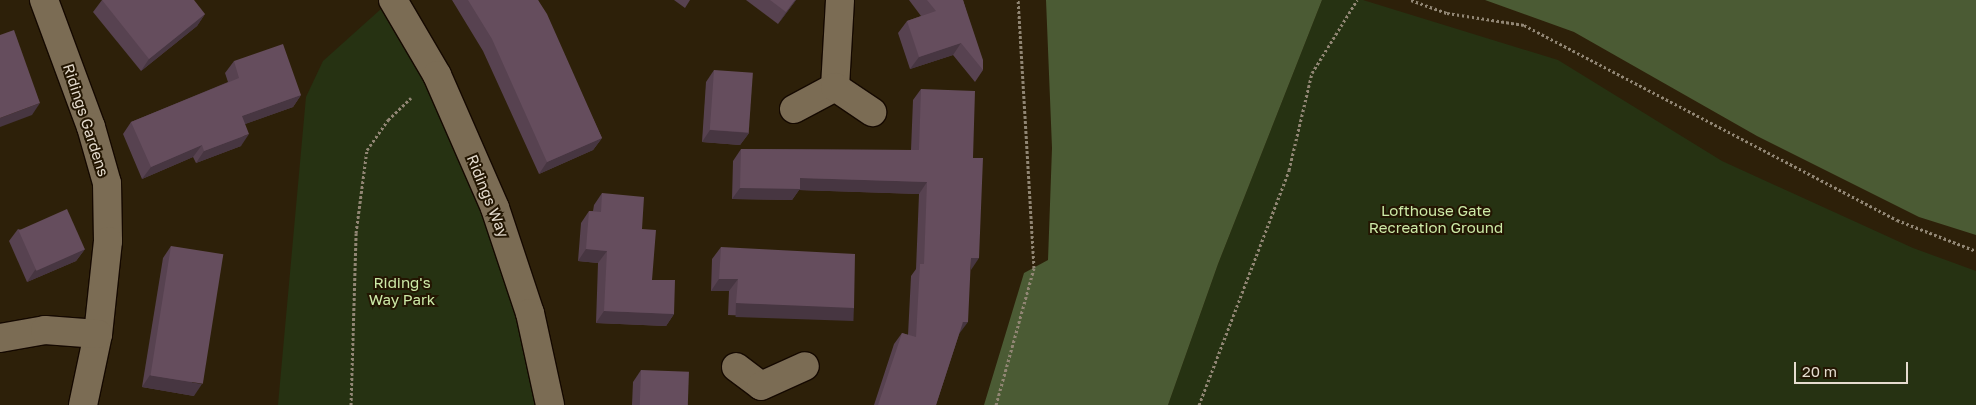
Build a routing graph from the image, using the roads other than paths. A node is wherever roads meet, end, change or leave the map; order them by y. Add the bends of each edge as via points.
1 (44, 0) edge
2 (393, 0) edge
3 (840, 0) edge
4 (835, 87) junction
5 (794, 109) dead end
6 (872, 112) dead end
7 (98, 334) junction
8 (0, 338) edge
9 (806, 366) dead end
10 (736, 367) dead end
11 (763, 396) edge
12 (83, 405) edge
13 (550, 405) edge

1 - 7 street, Ridings Gardens via 91,127 107,183 108,241
2 - 13 street, Ridings Way via 437,75 498,217 530,313
3 - 4 street
4 - 5 street
4 - 6 street
7 - 8 street via 44,330
7 - 12 street, Ridings Gardens
9 - 11 street
10 - 11 street

